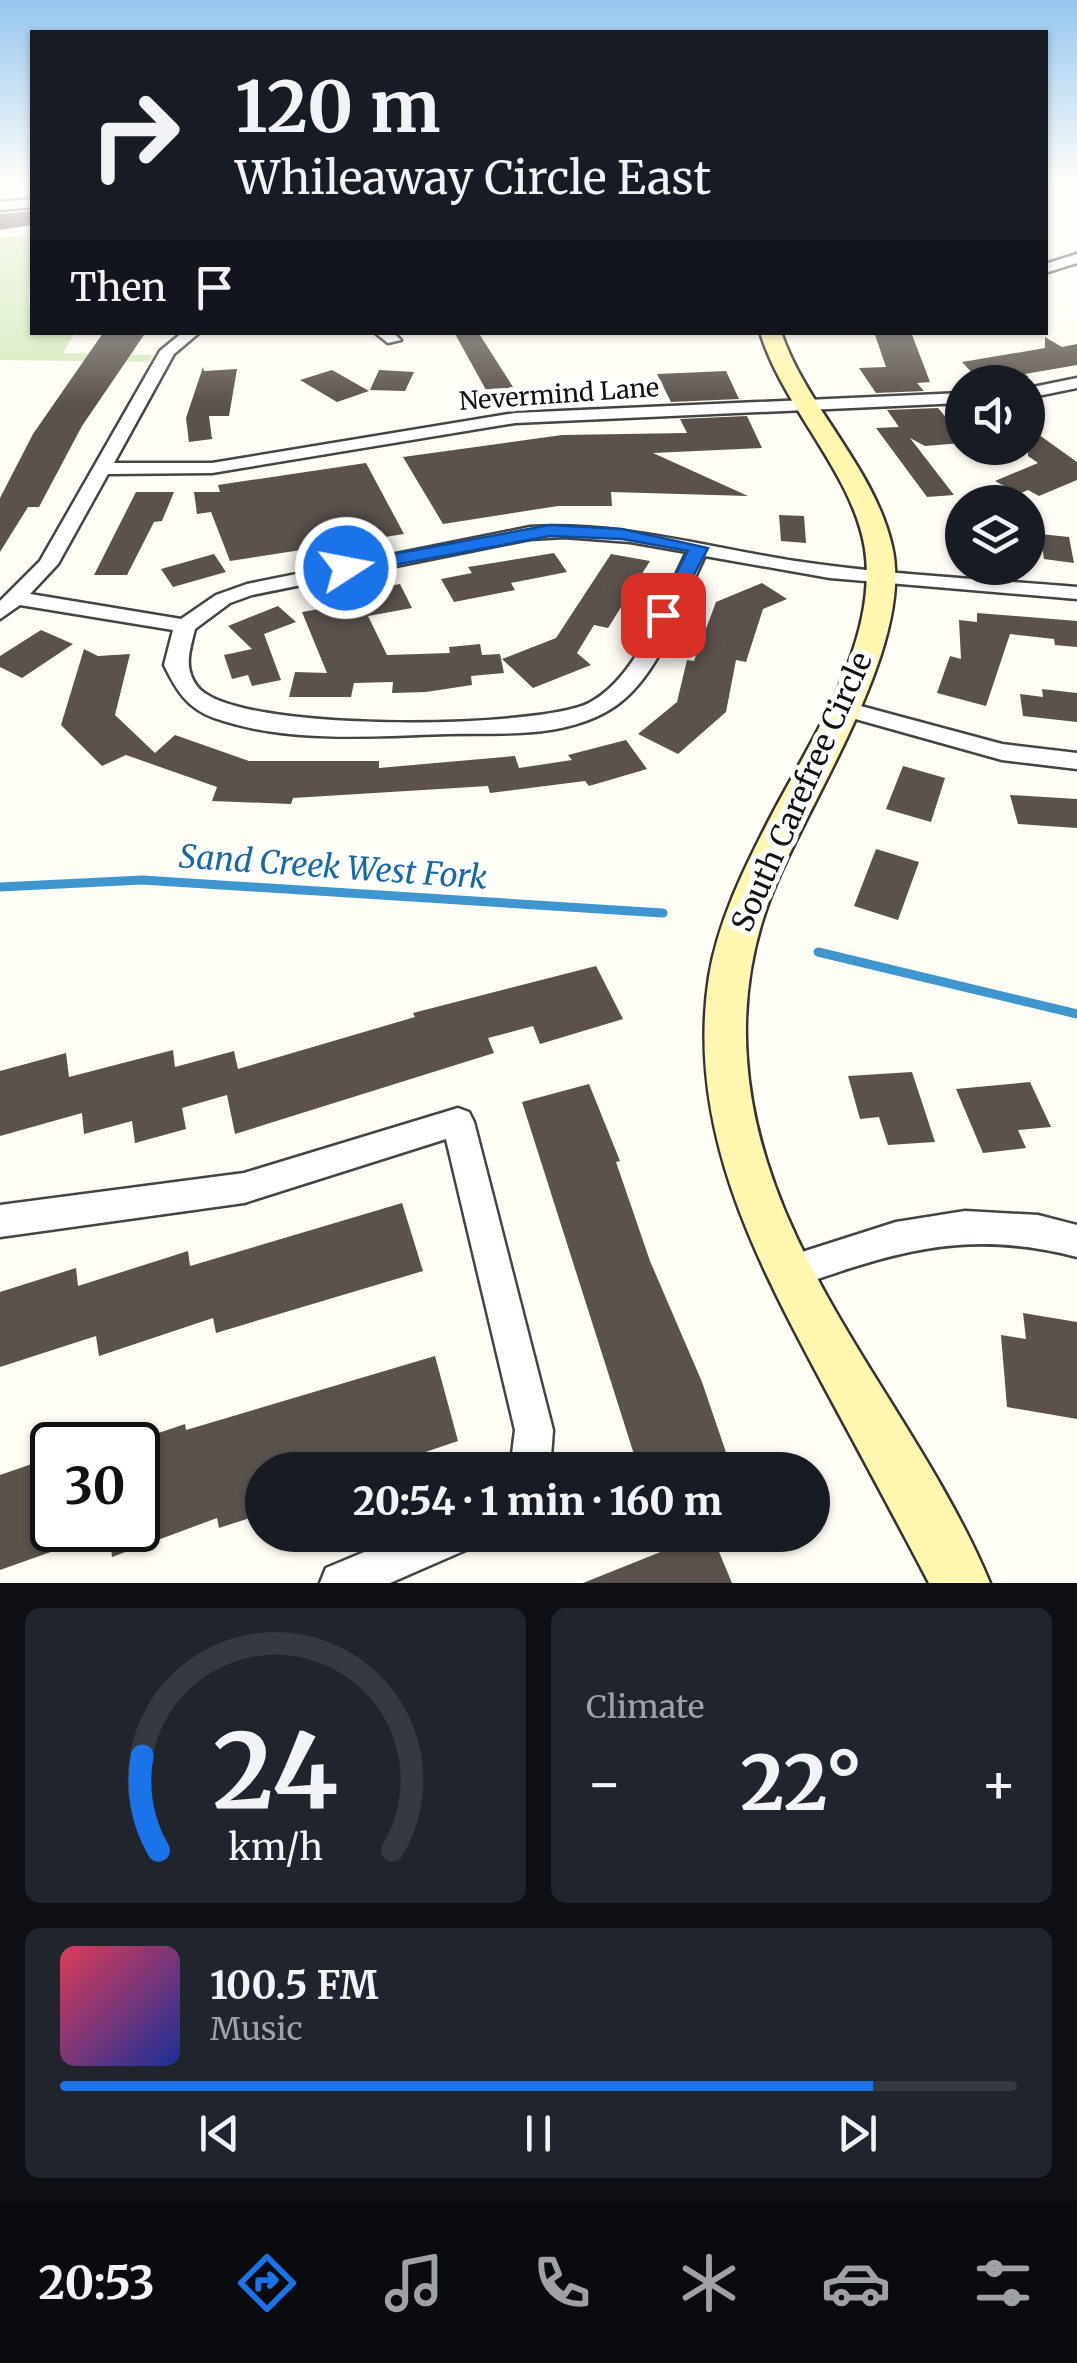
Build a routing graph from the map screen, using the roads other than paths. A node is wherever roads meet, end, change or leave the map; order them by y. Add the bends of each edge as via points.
1 (1077, 258) edge
2 (1048, 268) edge
3 (190, 335) edge
4 (771, 335) edge
5 (1077, 383) edge
6 (1045, 390) edge
7 (945, 399) edge
8 (804, 405) junction
9 (103, 469) junction
10 (687, 540) junction
11 (882, 576) junction
12 (1077, 594) edge
13 (18, 598) junction
14 (0, 613) edge
15 (185, 626) junction
16 (842, 708) junction
17 (1077, 762) edge
18 (0, 1221) edge
19 (1077, 1240) edge
20 (789, 1272) junction
21 (532, 1452) edge
22 (414, 1552) edge
23 (341, 1583) edge
24 (961, 1583) edge

1 - 2 street
3 - 9 street via 168,350
4 - 8 main road, South Carefree Circle
5 - 6 street
7 - 8 street, Nevermind Lane
8 - 9 street, Nevermind Lane via 515,418 391,430 212,468
8 - 11 main road, South Carefree Circle via 866,515
9 - 13 street via 48,564
10 - 11 street via 795,567
10 - 15 street via 530,532 260,586 223,599
10 - 15 street via 628,681 600,706 555,719 342,731 258,723 208,706 181,683 173,657
11 - 12 street
11 - 16 main road, South Carefree Circle via 875,620
13 - 14 street
13 - 15 street
16 - 17 street via 1002,752
16 - 20 main road, South Carefree Circle via 741,926 723,1014 732,1124
18 - 21 street via 244,1188 458,1122 534,1430
19 - 20 street via 1019,1226 940,1227
20 - 24 main road, South Carefree Circle
22 - 23 street

